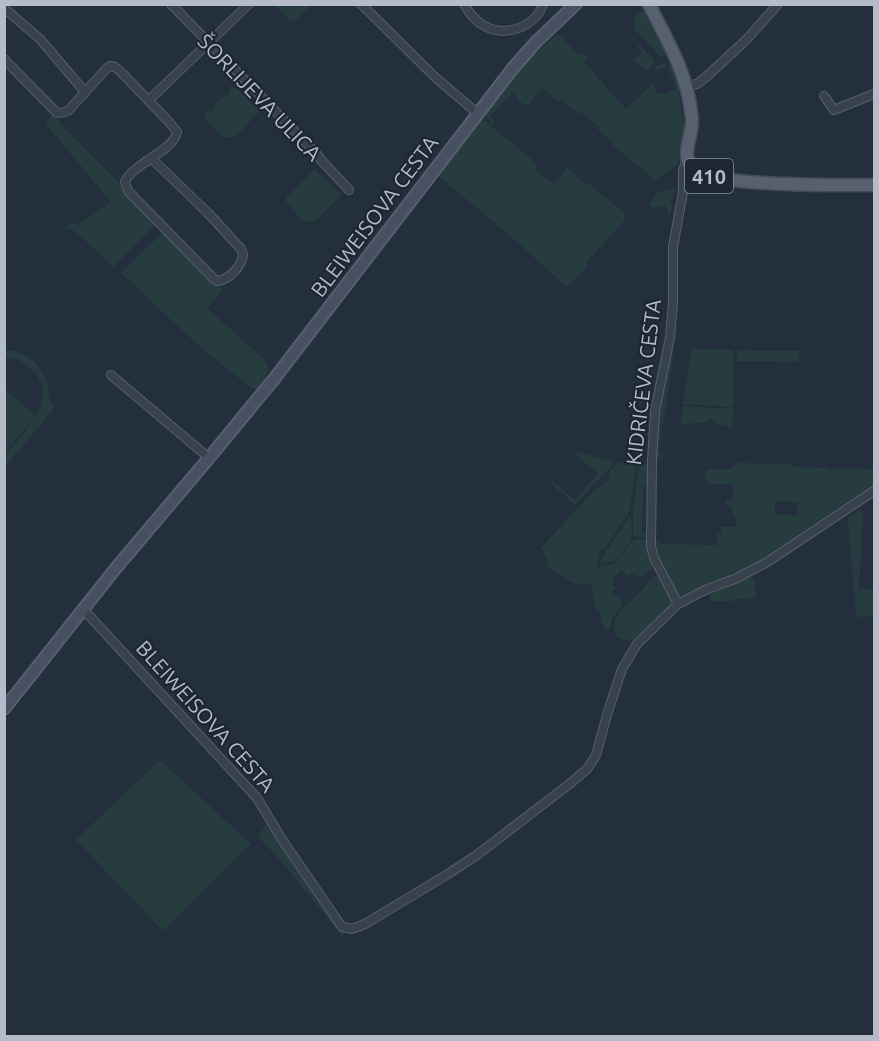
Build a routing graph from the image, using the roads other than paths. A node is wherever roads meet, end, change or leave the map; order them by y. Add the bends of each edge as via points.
1 (171, 4) edge
2 (249, 4) edge
3 (361, 4) edge
4 (464, 4) edge
5 (543, 4) edge
6 (576, 4) edge
7 (649, 4) edge
8 (778, 4) edge
9 (4, 8) edge
10 (209, 44) junction
11 (4, 59) edge
12 (687, 86) junction
13 (85, 92) junction
14 (874, 94) edge
15 (824, 96) dead end
16 (148, 100) junction
17 (477, 113) junction
18 (152, 158) junction
19 (687, 159) junction
20 (874, 185) edge
21 (349, 190) dead end
22 (111, 375) dead end
23 (209, 458) junction
24 (874, 491) edge
25 (678, 604) junction
26 (82, 609) junction
27 (6, 703) edge

1 - 10 street, ŠORLIJEVA ULICA
2 - 10 street
3 - 17 street
4 - 5 street via 481,24 499,31 526,26 541,12
6 - 17 main road, BLEIWEISOVA CESTA via 529,50
7 - 12 main road, KIDRIČEVA CESTA / 410
8 - 12 street via 706,77
9 - 13 street via 40,39
10 - 16 street
10 - 21 street, ŠORLIJEVA ULICA
11 - 13 street via 56,112 68,111
12 - 19 main road, KIDRIČEVA CESTA / 410 via 692,124
13 - 16 street via 110,66
14 - 15 street via 834,110
16 - 18 street via 177,132 175,140
17 - 23 main road, BLEIWEISOVA CESTA
18 - 18 street via 126,179 128,191 214,279 226,279 241,263 241,249
19 - 20 main road, 410 via 695,172 735,180
19 - 25 street, KIDRIČEVA CESTA via 673,247 670,337 655,411 652,461 651,546
22 - 23 street
23 - 26 main road, BLEIWEISOVA CESTA
24 - 25 street via 769,561
25 - 26 street, BLEIWEISOVA CESTA via 637,644 622,669 596,755 588,768 477,855 351,929 342,927 331,913 257,798
26 - 27 main road, BLEIWEISOVA CESTA

